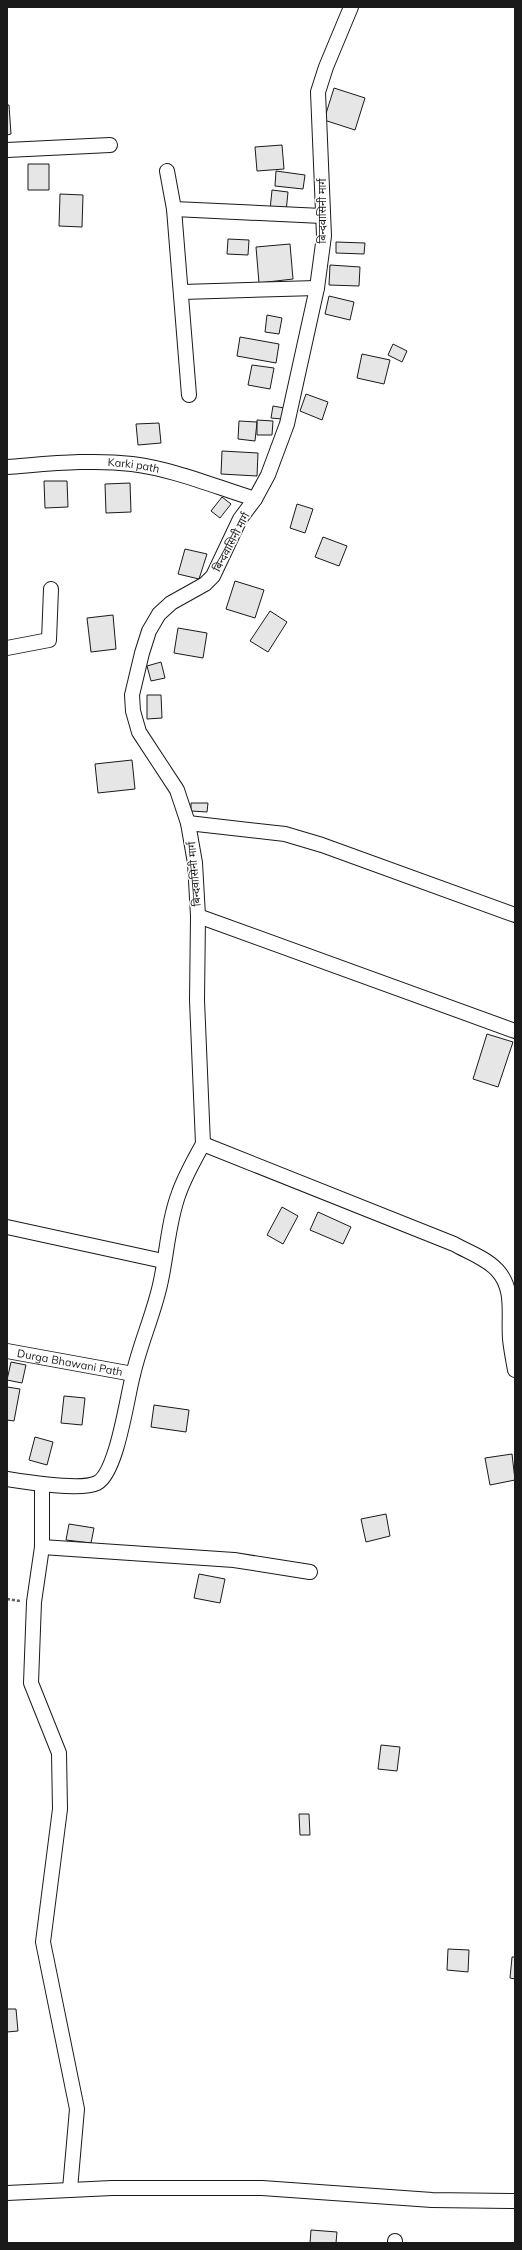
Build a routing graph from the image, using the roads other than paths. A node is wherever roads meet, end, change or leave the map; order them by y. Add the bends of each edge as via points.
1 (351, 7) edge
2 (110, 145) dead end
3 (7, 150) edge
4 (167, 171) dead end
5 (174, 209) junction
6 (322, 216) junction
7 (317, 288) junction
8 (182, 292) junction
9 (190, 395) dead end
10 (7, 467) edge
11 (255, 499) junction
12 (51, 589) dead end
13 (7, 648) edge
14 (188, 823) junction
15 (515, 915) edge
16 (198, 916) junction
17 (515, 1031) edge
18 (203, 1144) junction
19 (7, 1227) edge
20 (163, 1261) junction
21 (512, 1312) edge
22 (7, 1351) edge
23 (515, 1370) edge
24 (133, 1374) junction
25 (7, 1479) edge
26 (42, 1484) junction
27 (42, 1547) junction
28 (310, 1572) dead end
29 (70, 2189) junction
30 (7, 2193) edge
31 (515, 2201) edge

1 - 6 street, बिन्दवासिनी मार्ग via 318,92
2 - 3 street
4 - 5 street
5 - 6 street
5 - 8 street
6 - 7 street, बिन्दवासिनी मार्ग via 324,236
7 - 8 street
7 - 11 street, बिन्दवासिनी मार्ग via 287,424 268,475
8 - 9 street
10 - 11 street, Karki path via 107,462 133,464
11 - 14 street, बिन्दवासिनी मार्ग via 240,519 213,576 205,584 171,603 159,614 149,631 133,687 133,711 139,732 177,790
12 - 13 street via 49,640
14 - 15 street via 285,834
14 - 16 street, बिन्दवासिनी मार्ग via 195,863
16 - 17 street
16 - 18 street, बिन्दवासिनी मार्ग via 197,1000
18 - 20 street via 189,1168 179,1193
18 - 21 street via 454,1244 476,1256 503,1278
19 - 20 street
20 - 24 street via 161,1283
21 - 23 street via 510,1338
22 - 24 street, Durga Bhawani Path
24 - 26 street via 123,1426 108,1469 97,1483
25 - 26 street
26 - 27 street
27 - 28 street via 234,1560
27 - 29 street via 34,1602 31,1683 59,1753 60,1809 43,1942 77,2109
29 - 30 street
29 - 31 street via 262,2188 432,2200

